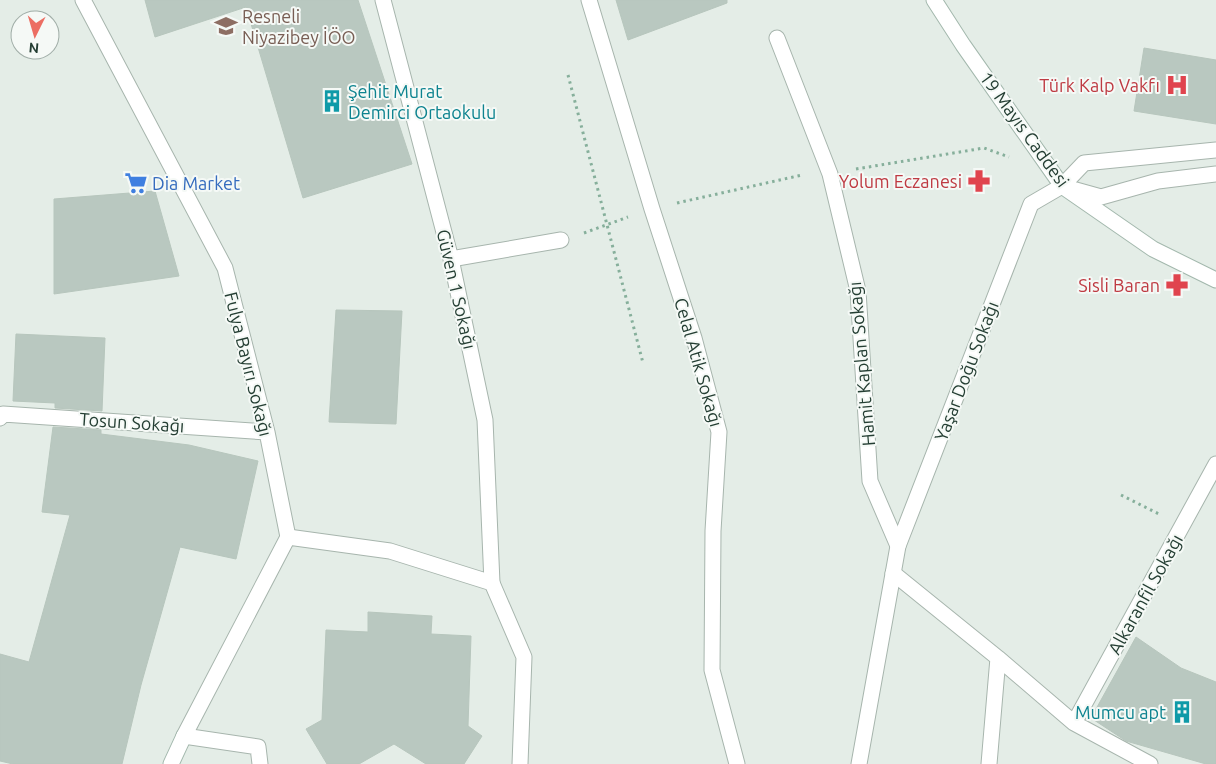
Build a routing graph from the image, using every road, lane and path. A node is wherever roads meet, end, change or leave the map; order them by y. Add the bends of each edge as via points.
1 (83, 0) edge
2 (383, 0) edge
3 (589, 0) edge
4 (934, 0) edge
5 (777, 38) dead end
6 (568, 75) dead end
7 (1216, 150) edge
8 (1216, 174) edge
9 (1062, 186) junction
10 (561, 240) dead end
11 (451, 259) junction
12 (1216, 280) edge
13 (643, 363) dead end
14 (0, 418) edge
15 (267, 432) junction
16 (1216, 464) edge
17 (1121, 495) dead end
18 (1182, 526) junction
19 (288, 537) junction
20 (898, 546) junction
21 (893, 573) junction
22 (492, 583) junction
23 (998, 658) junction
24 (1074, 723) junction
25 (184, 736) junction
26 (171, 764) edge
27 (260, 764) edge
28 (520, 764) edge
29 (737, 764) edge
30 (859, 764) edge
31 (989, 764) edge
32 (1150, 764) edge

1 - 15 street, Fulya Bayırı Sokağı via 224,268
2 - 11 street, Güven 1 Sokağı
3 - 29 street, Celal Atik Sokağı via 694,338 719,432 713,531 712,670
4 - 9 street, 19 Mayıs Caddesi
5 - 20 street, Hamit Kaplan Sokağı via 830,174 858,291 870,481
6 - 13 path
7 - 9 street, Yaşar Doğu Sokağı via 1084,163
8 - 9 street via 1158,181 1101,197
9 - 12 street, 19 Mayıs Caddesi via 1153,249
9 - 20 street, Yaşar Doğu Sokağı via 1031,204
10 - 11 street
11 - 22 street, Güven 1 Sokağı via 485,420
14 - 15 street, Tosun Sokağı via 3,414
15 - 19 street, Fulya Bayırı Sokağı
16 - 18 street, Alkaranfil Sokağı
17 - 18 path
18 - 24 street, Alkaranfil Sokağı
19 - 22 street via 390,551
19 - 25 street
20 - 21 street, Yaşar Doğu Sokağı
21 - 23 street
21 - 30 street, Yaşar Doğu Sokağı
22 - 28 street, Güven 1 Sokağı via 524,657
23 - 24 street
23 - 31 street
24 - 32 street
25 - 26 street
25 - 27 street via 258,747

